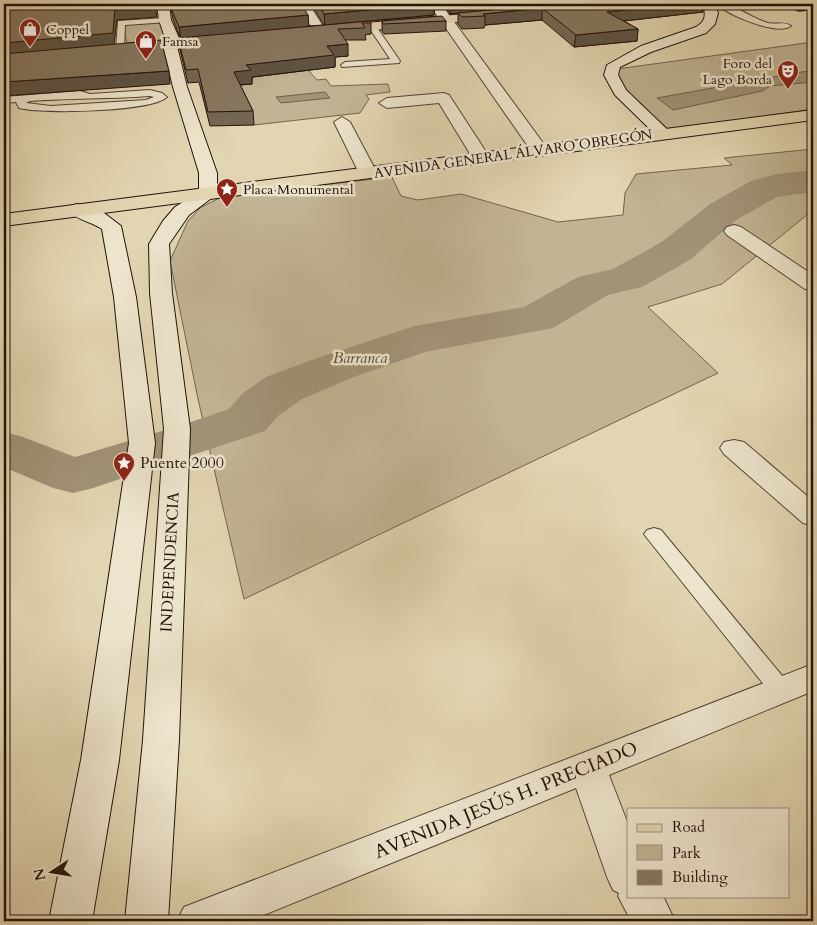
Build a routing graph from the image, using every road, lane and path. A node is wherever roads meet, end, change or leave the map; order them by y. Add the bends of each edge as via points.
1 (163, 4) edge
2 (303, 4) edge
3 (435, 4) edge
4 (709, 4) edge
5 (720, 4) edge
6 (507, 14) edge
7 (775, 17) dead end
8 (165, 20) junction
9 (448, 20) junction
10 (375, 27) junction
11 (320, 31) junction
12 (302, 33) edge
13 (226, 40) edge
14 (170, 46) junction
15 (120, 50) junction
16 (102, 52) edge
17 (345, 65) dead end
18 (172, 87) junction
19 (69, 95) junction
20 (30, 97) junction
21 (4, 100) edge
22 (387, 103) dead end
23 (813, 115) edge
24 (342, 122) dead end
25 (664, 134) junction
26 (540, 151) junction
27 (480, 158) junction
28 (368, 174) junction
29 (208, 194) junction
30 (78, 210) junction
31 (4, 220) edge
32 (734, 231) dead end
33 (813, 284) edge
34 (734, 448) dead end
35 (813, 516) edge
36 (654, 534) dead end
37 (797, 684) edge
38 (587, 768) junction
39 (627, 874) edge
40 (640, 898) edge
41 (212, 919) edge
42 (70, 921) edge
43 (146, 921) edge
44 (654, 921) edge

1 - 8 street
2 - 11 street
3 - 9 street
4 - 25 street via 712,13 709,24 701,30 646,49 614,65 611,75 620,92
5 - 7 lane via 768,26 787,26
6 - 9 main road
8 - 14 street via 172,38
8 - 15 lane via 121,23
9 - 10 main road
9 - 26 street
10 - 11 main road
10 - 17 lane via 396,61
11 - 12 main road
13 - 14 main road
14 - 15 main road
14 - 18 street
15 - 16 main road
18 - 19 lane
18 - 29 street via 208,173
19 - 20 lane
19 - 20 lane via 90,97 150,93 160,94 162,98 148,103 82,107 34,109 22,106 22,102
20 - 21 lane
22 - 27 street via 444,98
23 - 25 main road, AVENIDA GENERAL ÁLVARO OBREGÓN
24 - 28 street
25 - 26 main road, AVENIDA GENERAL ÁLVARO OBREGÓN
26 - 27 main road, AVENIDA GENERAL ÁLVARO OBREGÓN
27 - 28 main road, AVENIDA GENERAL ÁLVARO OBREGÓN
28 - 29 main road, AVENIDA GENERAL ÁLVARO OBREGÓN
29 - 30 main road, AVENIDA GENERAL ÁLVARO OBREGÓN
29 - 43 street, INDEPENDENCIA via 176,218 159,244 161,293 177,429 161,740
30 - 31 main road, AVENIDA GENERAL ÁLVARO OBREGÓN
30 - 42 street via 112,226 125,297 142,443 100,760
32 - 33 street
34 - 35 street
36 - 37 lane
37 - 38 street, AVENIDA JESÚS H. PRECIADO
38 - 39 street
38 - 41 street, AVENIDA JESÚS H. PRECIADO
40 - 44 street

